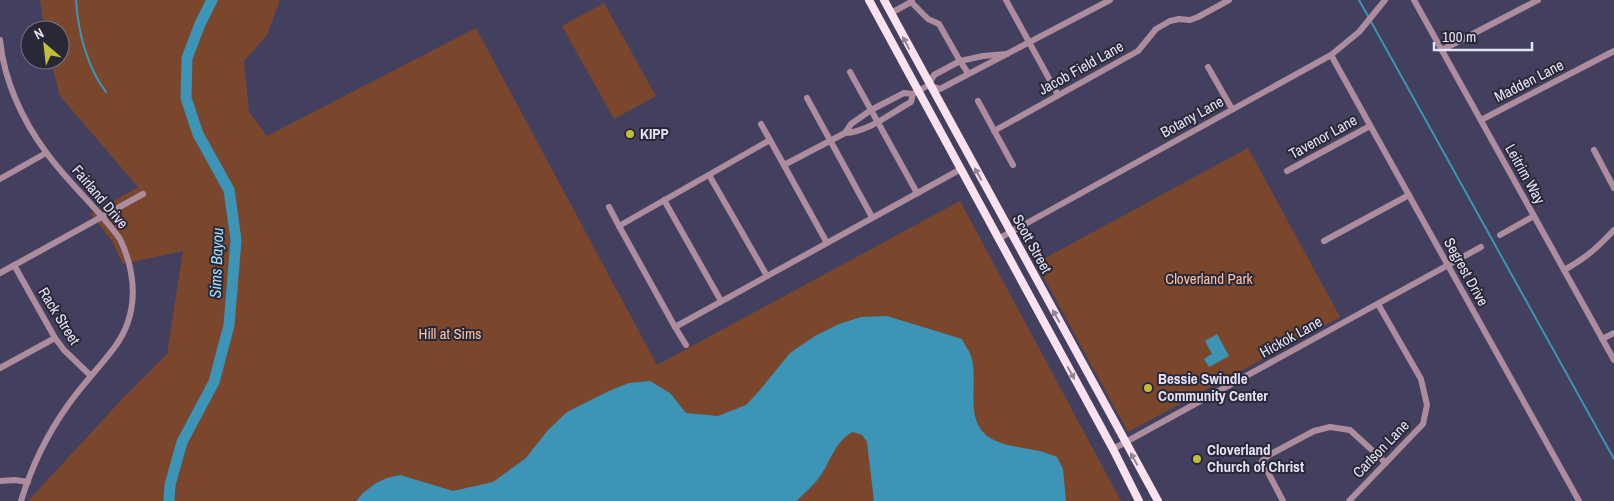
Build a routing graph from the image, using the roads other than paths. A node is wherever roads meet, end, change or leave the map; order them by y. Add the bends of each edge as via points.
1 (869, 0) edge
2 (884, 0) edge
3 (1006, 0) edge
4 (1110, 0) edge
5 (1229, 0) edge
6 (1385, 0) edge
7 (1414, 0) edge
8 (1538, 0) edge
9 (911, 1) edge
10 (891, 14) junction
11 (0, 40) edge
12 (1030, 43) junction
13 (1442, 50) junction
14 (1614, 51) edge
15 (1007, 54) junction
16 (1331, 54) junction
17 (960, 62) junction
18 (1208, 67) dead end
19 (850, 72) dead end
20 (968, 73) junction
21 (8, 80) junction
22 (0, 85) edge
23 (929, 85) junction
24 (916, 92) junction
25 (1058, 95) junction
26 (807, 98) dead end
27 (978, 101) dead end
28 (888, 102) junction
29 (1232, 109) junction
30 (871, 110) junction
31 (894, 112) junction
32 (1481, 120) junction
33 (877, 121) junction
34 (761, 124) dead end
35 (1370, 126) junction
36 (994, 131) junction
37 (845, 133) junction
38 (770, 140) junction
39 (830, 141) junction
40 (1594, 150) dead end
41 (46, 153) junction
42 (784, 165) junction
43 (1013, 165) dead end
44 (961, 169) junction
45 (1287, 171) dead end
46 (709, 175) junction
47 (0, 178) edge
48 (1614, 188) edge
49 (917, 192) junction
50 (143, 194) dead end
51 (1409, 196) junction
52 (664, 200) junction
53 (609, 207) dead end
54 (102, 216) junction
55 (1534, 216) junction
56 (872, 217) junction
57 (619, 226) junction
58 (1614, 230) edge
59 (1010, 232) junction
60 (1500, 235) dead end
61 (998, 238) junction
62 (1324, 241) dead end
63 (827, 242) junction
64 (1480, 247) dead end
65 (14, 265) junction
66 (1448, 265) junction
67 (1564, 270) junction
68 (0, 273) edge
69 (766, 276) junction
70 (721, 301) junction
71 (1378, 304) junction
72 (675, 327) junction
73 (1614, 333) edge
74 (1067, 336) junction
75 (55, 338) junction
76 (1602, 339) junction
77 (1055, 343) junction
78 (686, 346) dead end
79 (1614, 360) edge
80 (0, 368) edge
81 (90, 375) junction
82 (1125, 442) junction
83 (1113, 449) junction
84 (1386, 463) junction
85 (0, 481) edge
86 (28, 482) junction
87 (21, 501) edge
88 (1139, 501) edge
89 (1158, 501) edge
90 (1283, 501) edge
91 (1349, 501) edge
92 (1579, 501) edge

1 - 24 main road, Scott Street
2 - 10 main road, Scott Street
3 - 12 street
4 - 12 street
5 - 25 street, Jacob Field Lane via 1198,17 1170,21 1156,28 1138,51
6 - 16 street, Botany Lane via 1354,37
7 - 13 street, Leitrim Way
8 - 13 street
9 - 10 street
9 - 17 street via 928,19 939,24
23 -> 10 main road, Scott Street
11 - 21 street, Fairland Drive
12 - 15 street
12 - 25 street
13 - 32 street, Leitrim Way
14 - 32 street, Madden Lane
15 - 17 street
15 - 20 street
16 - 29 street, Botany Lane
16 - 35 street, Segrest Drive
17 - 20 street
17 - 23 street via 934,75
18 - 29 street
19 - 30 street
20 - 23 street via 940,89
21 - 22 street
21 - 41 street, Fairland Drive via 27,125
23 - 24 street
59 -> 23 main road, Scott Street
24 - 28 street via 904,93
24 - 31 street via 911,102
24 - 44 main road, Scott Street
25 - 36 street, Jacob Field Lane
26 - 39 street
27 - 36 street
28 - 30 street
28 - 31 street
29 - 59 street, Botany Lane
30 - 33 street
30 - 37 street via 851,124
31 - 33 street
32 - 55 street, Leitrim Way
33 - 37 street via 855,133
33 - 49 street
34 - 38 street
35 - 45 street, Tavenor Lane
35 - 51 street, Segrest Drive
36 - 43 street
37 - 39 street
38 - 42 street
38 - 46 street
39 - 42 street
39 - 56 street
40 - 48 street
41 - 47 street
41 - 54 street, Fairland Drive
42 - 63 street
44 - 49 street
44 - 61 main road, Scott Street
46 - 52 street
46 - 69 street
49 - 56 street
50 - 54 street
51 - 62 street
51 - 66 street, Segrest Drive
52 - 57 street
52 - 70 street
53 - 57 street
54 - 65 street
54 - 81 street, Fairland Drive via 127,254 134,290 126,327 115,347
55 - 60 street
55 - 67 street, Leitrim Way
56 - 63 street
57 - 72 street
58 - 67 street via 1595,250
59 - 61 street, Botany Lane
74 -> 59 main road, Scott Street
61 - 77 main road, Scott Street
63 - 69 street
64 - 66 street, Hickok Lane
65 - 68 street
65 - 75 street, Rack Street
66 - 71 street, Hickok Lane
66 - 92 street, Segrest Drive
67 - 76 street, Leitrim Way
69 - 70 street
70 - 72 street
71 - 82 street, Hickok Lane
71 - 84 street, Carlson Lane via 1421,379 1427,404 1423,424
72 - 78 street
73 - 76 street
74 - 77 main road
74 - 82 main road, Scott Street
75 - 80 street
75 - 81 street, Rack Street
76 - 79 street, Leitrim Way
77 -> 83 main road, Scott Street
81 - 86 street, Fairland Drive via 51,431
82 - 83 street, Hickok Lane
89 -> 82 main road, Scott Street
83 - 88 main road, Scott Street
84 - 90 street via 1350,430 1330,427 1314,431 1262,462
84 - 91 street, Carlson Lane
85 - 86 street
86 - 87 street, Fairland Drive

